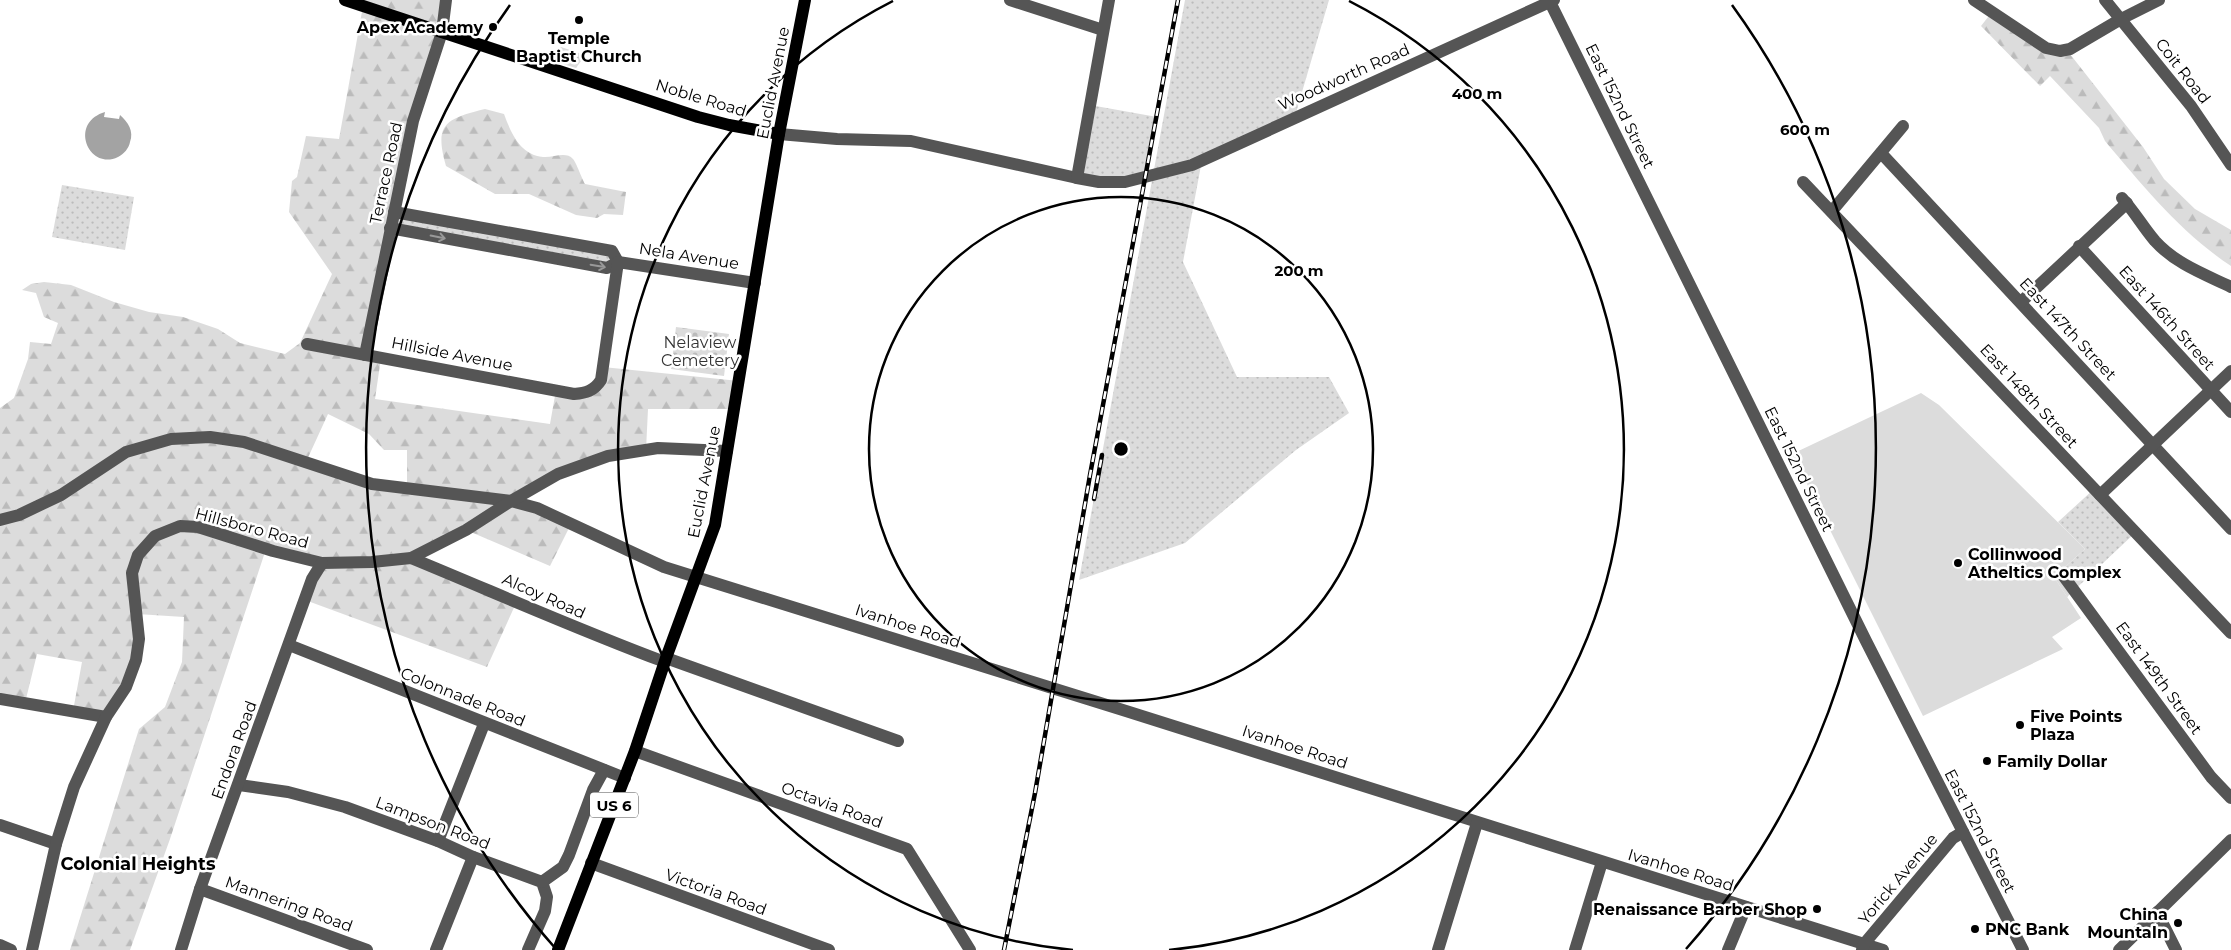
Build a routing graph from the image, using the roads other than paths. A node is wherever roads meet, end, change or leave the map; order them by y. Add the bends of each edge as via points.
1 (345, 0) edge
2 (446, 0) edge
3 (805, 0) edge
4 (1010, 0) edge
5 (1109, 0) edge
6 (1974, 0) edge
7 (2105, 0) edge
8 (2159, 0) edge
9 (1551, 1) edge
10 (2121, 18) junction
11 (1103, 30) junction
12 (442, 32) junction
13 (1903, 126) dead end
14 (779, 134) junction
15 (1880, 153) junction
16 (2231, 165) edge
17 (1147, 177) joint
18 (1076, 178) junction
19 (1803, 182) dead end
20 (1832, 211) junction
21 (394, 212) junction
22 (390, 228) junction
23 (516, 234) junction
24 (2079, 246) junction
25 (513, 250) junction
26 (618, 262) junction
27 (755, 283) junction
28 (2231, 287) edge
29 (2021, 302) junction
30 (308, 344) dead end
31 (365, 355) junction
32 (2231, 371) edge
33 (2210, 390) junction
34 (2231, 412) edge
35 (2152, 445) junction
36 (728, 451) junction
37 (2100, 495) junction
38 (511, 500) junction
39 (0, 520) edge
40 (2231, 528) edge
41 (411, 558) junction
42 (322, 563) junction
43 (2062, 574) dead end
44 (697, 577) junction
45 (2231, 633) edge
46 (289, 644) junction
47 (665, 660) junction
48 (0, 699) edge
49 (106, 717) junction
50 (484, 724) junction
51 (898, 741) dead end
52 (635, 751) junction
53 (604, 770) junction
54 (625, 778) junction
55 (239, 785) junction
56 (2231, 798) edge
57 (1477, 822) junction
58 (0, 825) edge
59 (1963, 832) junction
60 (2231, 840) edge
61 (438, 841) junction
62 (56, 844) junction
63 (474, 857) junction
64 (1602, 862) junction
65 (591, 863) junction
66 (542, 882) junction
67 (200, 889) junction
68 (1746, 907) junction
69 (2157, 912) junction
70 (0, 945) edge
71 (1863, 947) edge
72 (11, 950) edge
73 (32, 950) edge
74 (181, 950) edge
75 (367, 950) edge
76 (436, 950) edge
77 (528, 950) edge
78 (558, 950) edge
79 (830, 950) edge
80 (970, 950) edge
81 (1438, 950) edge
82 (1575, 950) edge
83 (1728, 950) edge
84 (1883, 950) edge
85 (2023, 950) edge
86 (2119, 950) edge
87 (2176, 950) edge

1 - 12 main road, Noble Road
2 - 12 street, Terrace Road
3 - 14 main road, Euclid Avenue / US 6
4 - 11 street
5 - 11 street
6 - 10 street via 2046,48 2060,51
7 - 10 street, Coit Road
8 - 10 street
9 - 17 street, Woodworth Road via 1192,165
9 - 59 street, East 152nd Street
10 - 16 street, Coit Road via 2190,106
11 - 18 street
12 - 14 main road, Noble Road via 698,116
12 - 21 street, Terrace Road via 413,121
13 - 15 street
14 - 18 street, Noble Road via 911,141
14 - 27 main road, Euclid Avenue / US 6
15 - 20 street
15 - 29 street, East 147th Street
17 - 18 street, Noble Road via 1112,182
19 - 20 street, East 148th Street
20 - 37 street, East 148th Street
21 - 22 street, Terrace Road
21 - 23 street, Nela Avenue
22 -> 25 street, Nela Avenue
22 - 31 street, Terrace Road
23 - 25 street
23 - 26 street, Nela Avenue via 612,251
24 - 28 street via 2124,200 2155,240 2173,257
24 - 29 street
24 - 33 street, East 146th Street
25 -> 26 street, Nela Avenue via 607,268
26 - 27 street, Nela Avenue
26 - 31 street, Hillside Avenue via 601,380 590,391 574,394
27 - 36 main road, Euclid Avenue / US 6
29 - 35 street, East 147th Street
30 - 31 street, Hillside Avenue
32 - 33 street
33 - 34 street, East 146th Street
33 - 35 street
35 - 37 street
35 - 40 street, East 147th Street
36 - 38 street, Hillsboro Road via 658,448 608,456 558,474
36 - 44 main road, Euclid Avenue / US 6 via 715,525
37 - 45 street, East 148th Street
38 - 39 street, Ivanhoe Road via 372,484 244,442 210,437 171,439 126,452 61,495 19,515
38 - 41 street, Hillsboro Road via 466,530
38 - 44 street, Ivanhoe Road via 536,508 664,567
41 - 42 street, Hillsboro Road
41 - 47 street, Alcoy Road via 588,633
42 - 46 street, Endora Road via 312,579
42 - 49 street, Hillsboro Road via 198,527 180,526 155,536 138,555 132,573 139,639 136,660 126,687
43 - 56 street, East 149th Street via 2208,772
44 - 47 main road, Euclid Avenue / US 6
44 - 57 street, Ivanhoe Road
46 - 50 street, Colonnade Road
46 - 55 street, Endora Road
47 - 51 street, Alcoy Road
47 - 52 main road, Euclid Avenue / US 6
48 - 49 street
49 - 62 street, Hillsboro Road via 74,787
50 - 53 street, Colonnade Road
50 - 61 street
52 - 54 main road, Euclid Avenue / US 6
52 - 80 street, Octavia Road via 907,849
53 - 54 street, Colonnade Road
53 - 66 street via 563,867
54 - 65 main road, Euclid Avenue / US 6
55 - 61 street, Lampson Road via 288,792 345,807
55 - 67 street, Endora Road
57 - 64 street, Ivanhoe Road
57 - 81 street
58 - 62 street
59 - 71 street, Yorick Avenue via 1953,838
59 - 85 street, East 152nd Street
60 - 69 street
61 - 63 street, Lampson Road
62 - 73 street, Hillsboro Road
63 - 66 street, Lampson Road
63 - 76 street
64 - 68 street, Ivanhoe Road
64 - 82 street
65 - 78 main road, Euclid Avenue / US 6
65 - 79 street, Victoria Road
66 - 77 street via 547,897 545,911
67 - 74 street, Endora Road
67 - 75 street, Mannering Road
68 - 71 street, Ivanhoe Road
68 - 83 street
69 - 86 street
69 - 87 street
70 - 72 street
71 - 84 street, Ivanhoe Road

